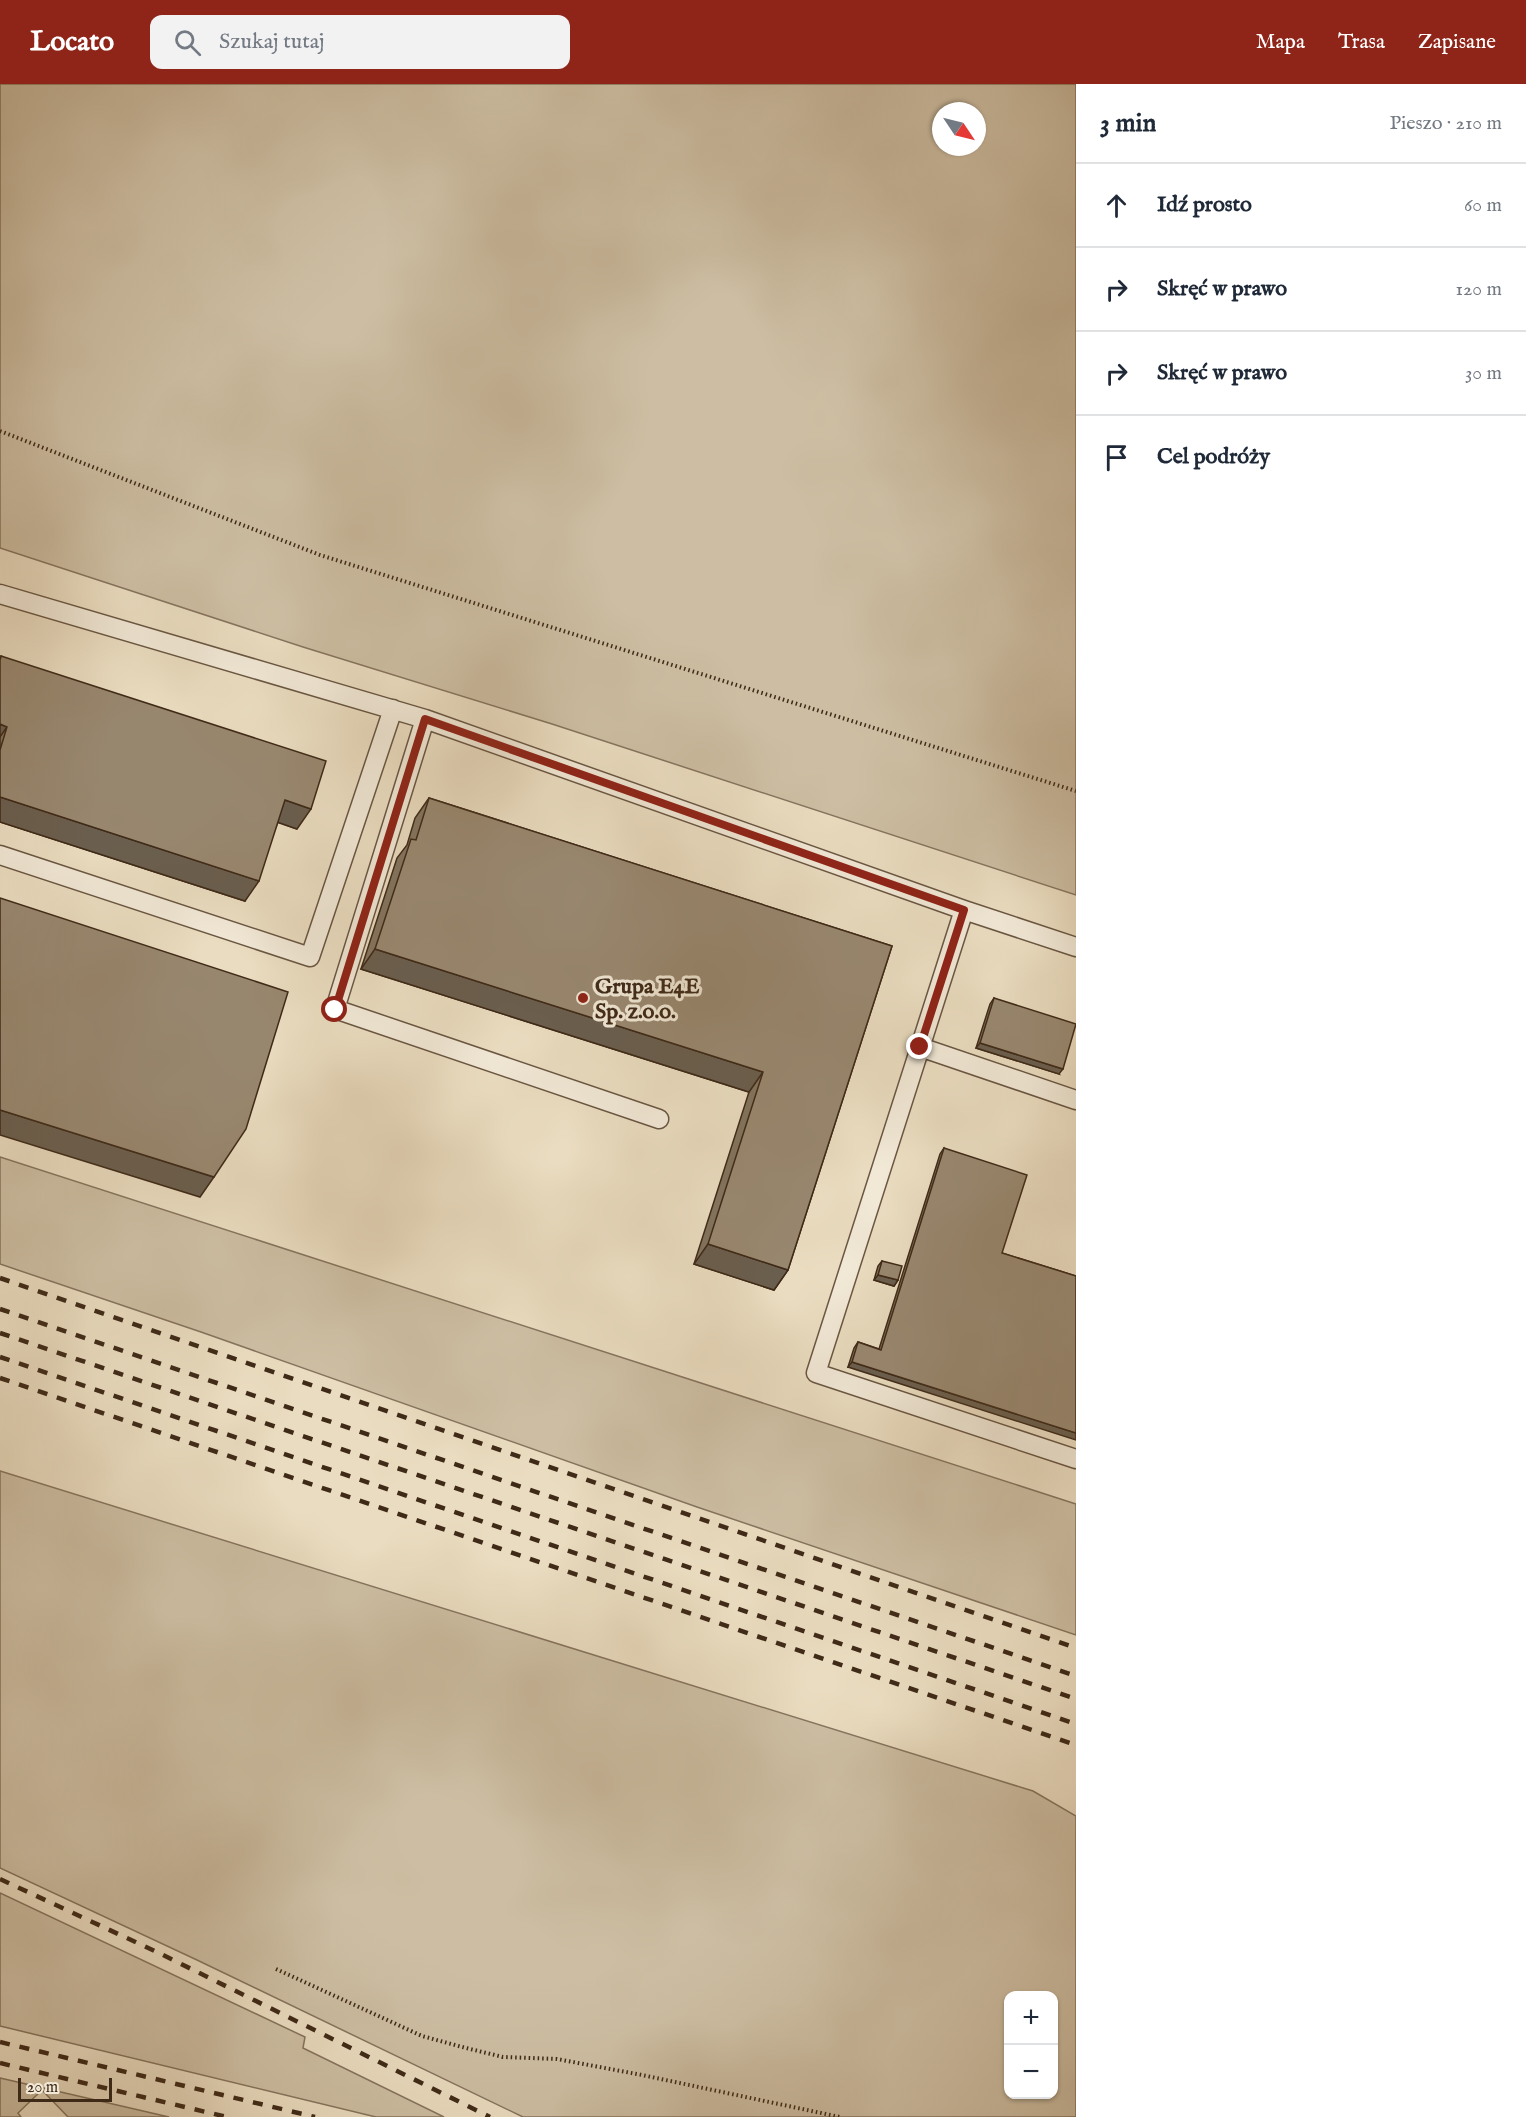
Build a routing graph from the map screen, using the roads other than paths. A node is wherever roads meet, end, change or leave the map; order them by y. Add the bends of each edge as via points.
1 (0, 594) edge
2 (393, 710) junction
3 (425, 719) junction
4 (0, 855) edge
5 (964, 910) junction
6 (1076, 947) edge
7 (920, 1047) junction
8 (1076, 1100) edge
9 (659, 1119) dead end
10 (1076, 1459) edge

1 - 2 lane
2 - 3 lane
2 - 4 lane via 310,957
3 - 5 lane
3 - 9 lane via 335,1010
5 - 6 lane
5 - 7 lane
7 - 8 lane
7 - 10 lane via 816,1373

